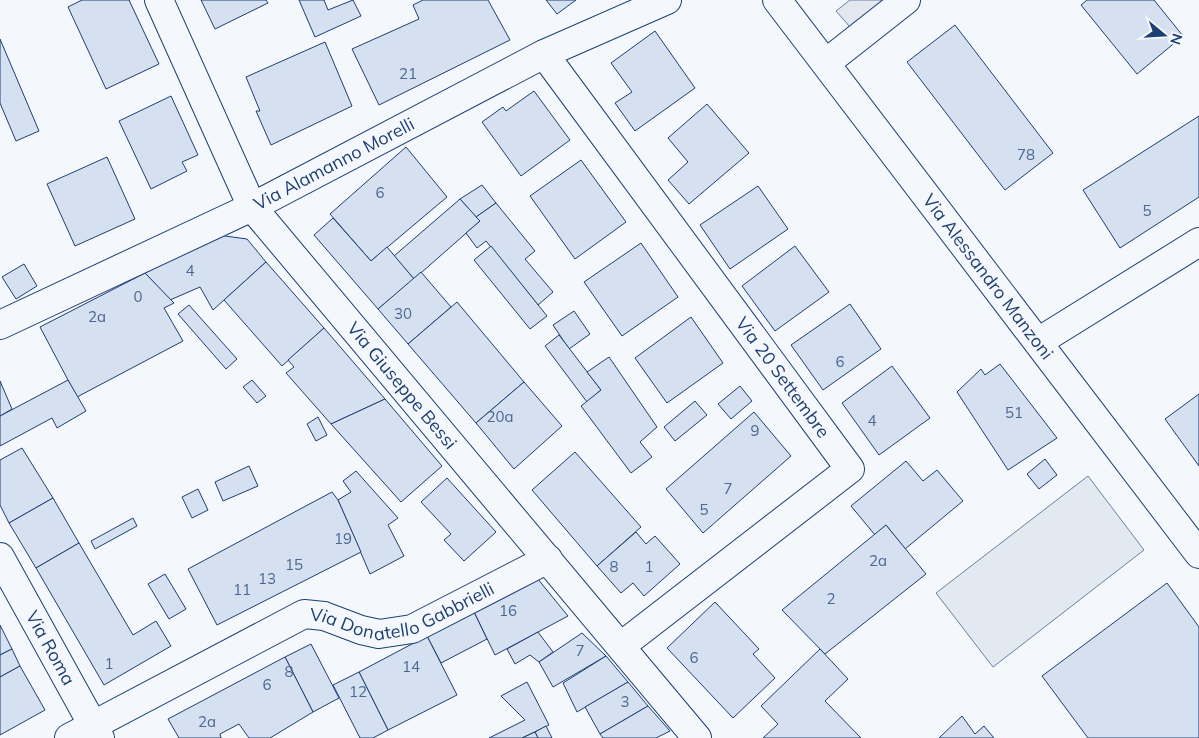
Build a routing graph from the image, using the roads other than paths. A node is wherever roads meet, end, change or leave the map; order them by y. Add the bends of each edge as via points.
1 (159, 0) edge
2 (666, 0) edge
3 (777, 0) edge
4 (906, 0) edge
5 (544, 54) junction
6 (826, 64) junction
7 (252, 207) junction
8 (1199, 242) edge
9 (0, 325) edge
10 (1038, 342) junction
11 (1199, 554) edge
12 (0, 558) edge
13 (548, 559) junction
14 (621, 646) junction
15 (97, 732) edge
16 (69, 738) edge
17 (697, 738) edge

1 - 7 street, Via Giuseppe Bessi
2 - 5 street, Via Alamanno Morelli
3 - 6 street, Via Alessandro Manzoni
4 - 6 street
5 - 7 street, Via Alamanno Morelli
5 - 14 street, Via 20 Settembre via 850,469
6 - 10 street, Via Alessandro Manzoni
7 - 9 street, Via Alamanno Morelli
7 - 13 street, Via Giuseppe Bessi
8 - 10 street
10 - 11 street, Via Alessandro Manzoni
12 - 15 street, Via Roma
13 - 14 street, Via Giuseppe Bessi
13 - 15 street, Via Donatello Gabbrielli via 412,629 379,634 324,616 304,614
14 - 17 street, Via Giuseppe Bessi
15 - 16 street, Via Donatello Gabbrielli

